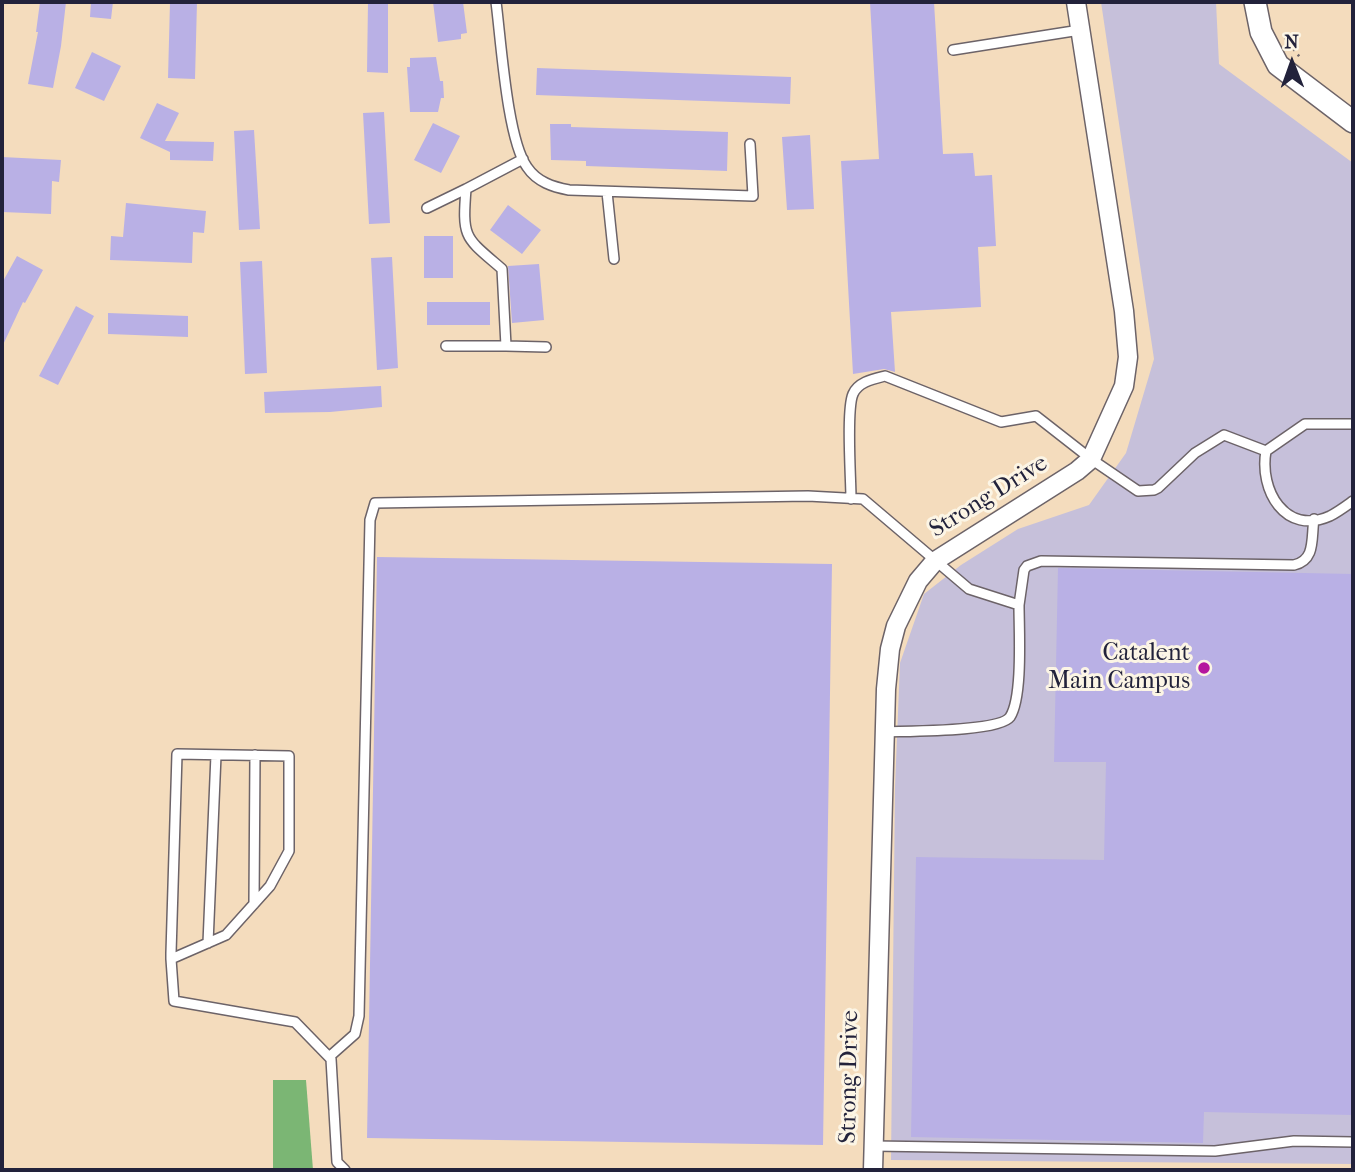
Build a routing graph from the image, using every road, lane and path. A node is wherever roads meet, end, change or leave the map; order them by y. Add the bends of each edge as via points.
1 (496, 2) edge
2 (1076, 2) edge
3 (1255, 2) edge
4 (1080, 30) junction
5 (1281, 31) dead end
6 (953, 50) dead end
7 (1303, 60) dead end
8 (1353, 122) edge
9 (750, 144) dead end
10 (523, 159) junction
11 (466, 189) junction
12 (607, 192) junction
13 (427, 208) dead end
14 (614, 259) dead end
15 (446, 346) dead end
16 (506, 346) junction
17 (546, 347) dead end
18 (1353, 424) edge
19 (1266, 451) junction
20 (1091, 459) junction
21 (851, 499) junction
22 (1353, 501) edge
23 (1314, 519) junction
24 (935, 561) junction
25 (1019, 605) junction
26 (883, 732) junction
27 (216, 755) junction
28 (256, 755) junction
29 (254, 905) junction
30 (208, 943) junction
31 (171, 959) junction
32 (329, 1058) junction
33 (1353, 1142) edge
34 (873, 1146) junction
35 (345, 1170) edge
36 (873, 1170) edge

1 - 10 lane via 517,146
2 - 4 street, Strong Drive
3 - 8 street via 1261,32 1278,65
4 - 6 lane
4 - 20 street, Strong Drive via 1128,348 1119,400
5 - 7 path
9 - 12 lane via 753,196
10 - 11 lane
10 - 12 lane via 536,176 556,187
11 - 13 lane
11 - 16 lane via 464,220 469,240 502,269
12 - 14 lane
15 - 16 lane
16 - 17 lane
18 - 19 lane via 1305,424
19 - 20 lane via 1224,435 1195,453 1158,488 1146,492
19 - 23 lane via 1263,465 1272,499 1288,514
20 - 21 lane via 1036,416 1001,422 885,376 867,380 853,394
20 - 24 street, Strong Drive
21 - 24 lane via 863,499
21 - 32 lane via 375,503 370,520 359,1016 355,1034
22 - 23 lane via 1330,516
23 - 25 lane via 1309,556 1303,563 1041,561 1024,570
24 - 25 lane via 969,589
24 - 26 street, Strong Drive via 918,581 896,626
25 - 26 lane via 1017,698 1007,720 954,730
26 - 34 street, Strong Drive
27 - 28 lane
27 - 30 lane
27 - 31 lane via 177,754
28 - 29 lane
28 - 29 lane via 289,756 289,851 270,887
29 - 30 lane via 226,935
30 - 31 lane
31 - 32 lane via 174,1001 295,1022
32 - 35 lane via 337,1162
33 - 34 lane via 1294,1141 1215,1151
34 - 36 street, Strong Drive

